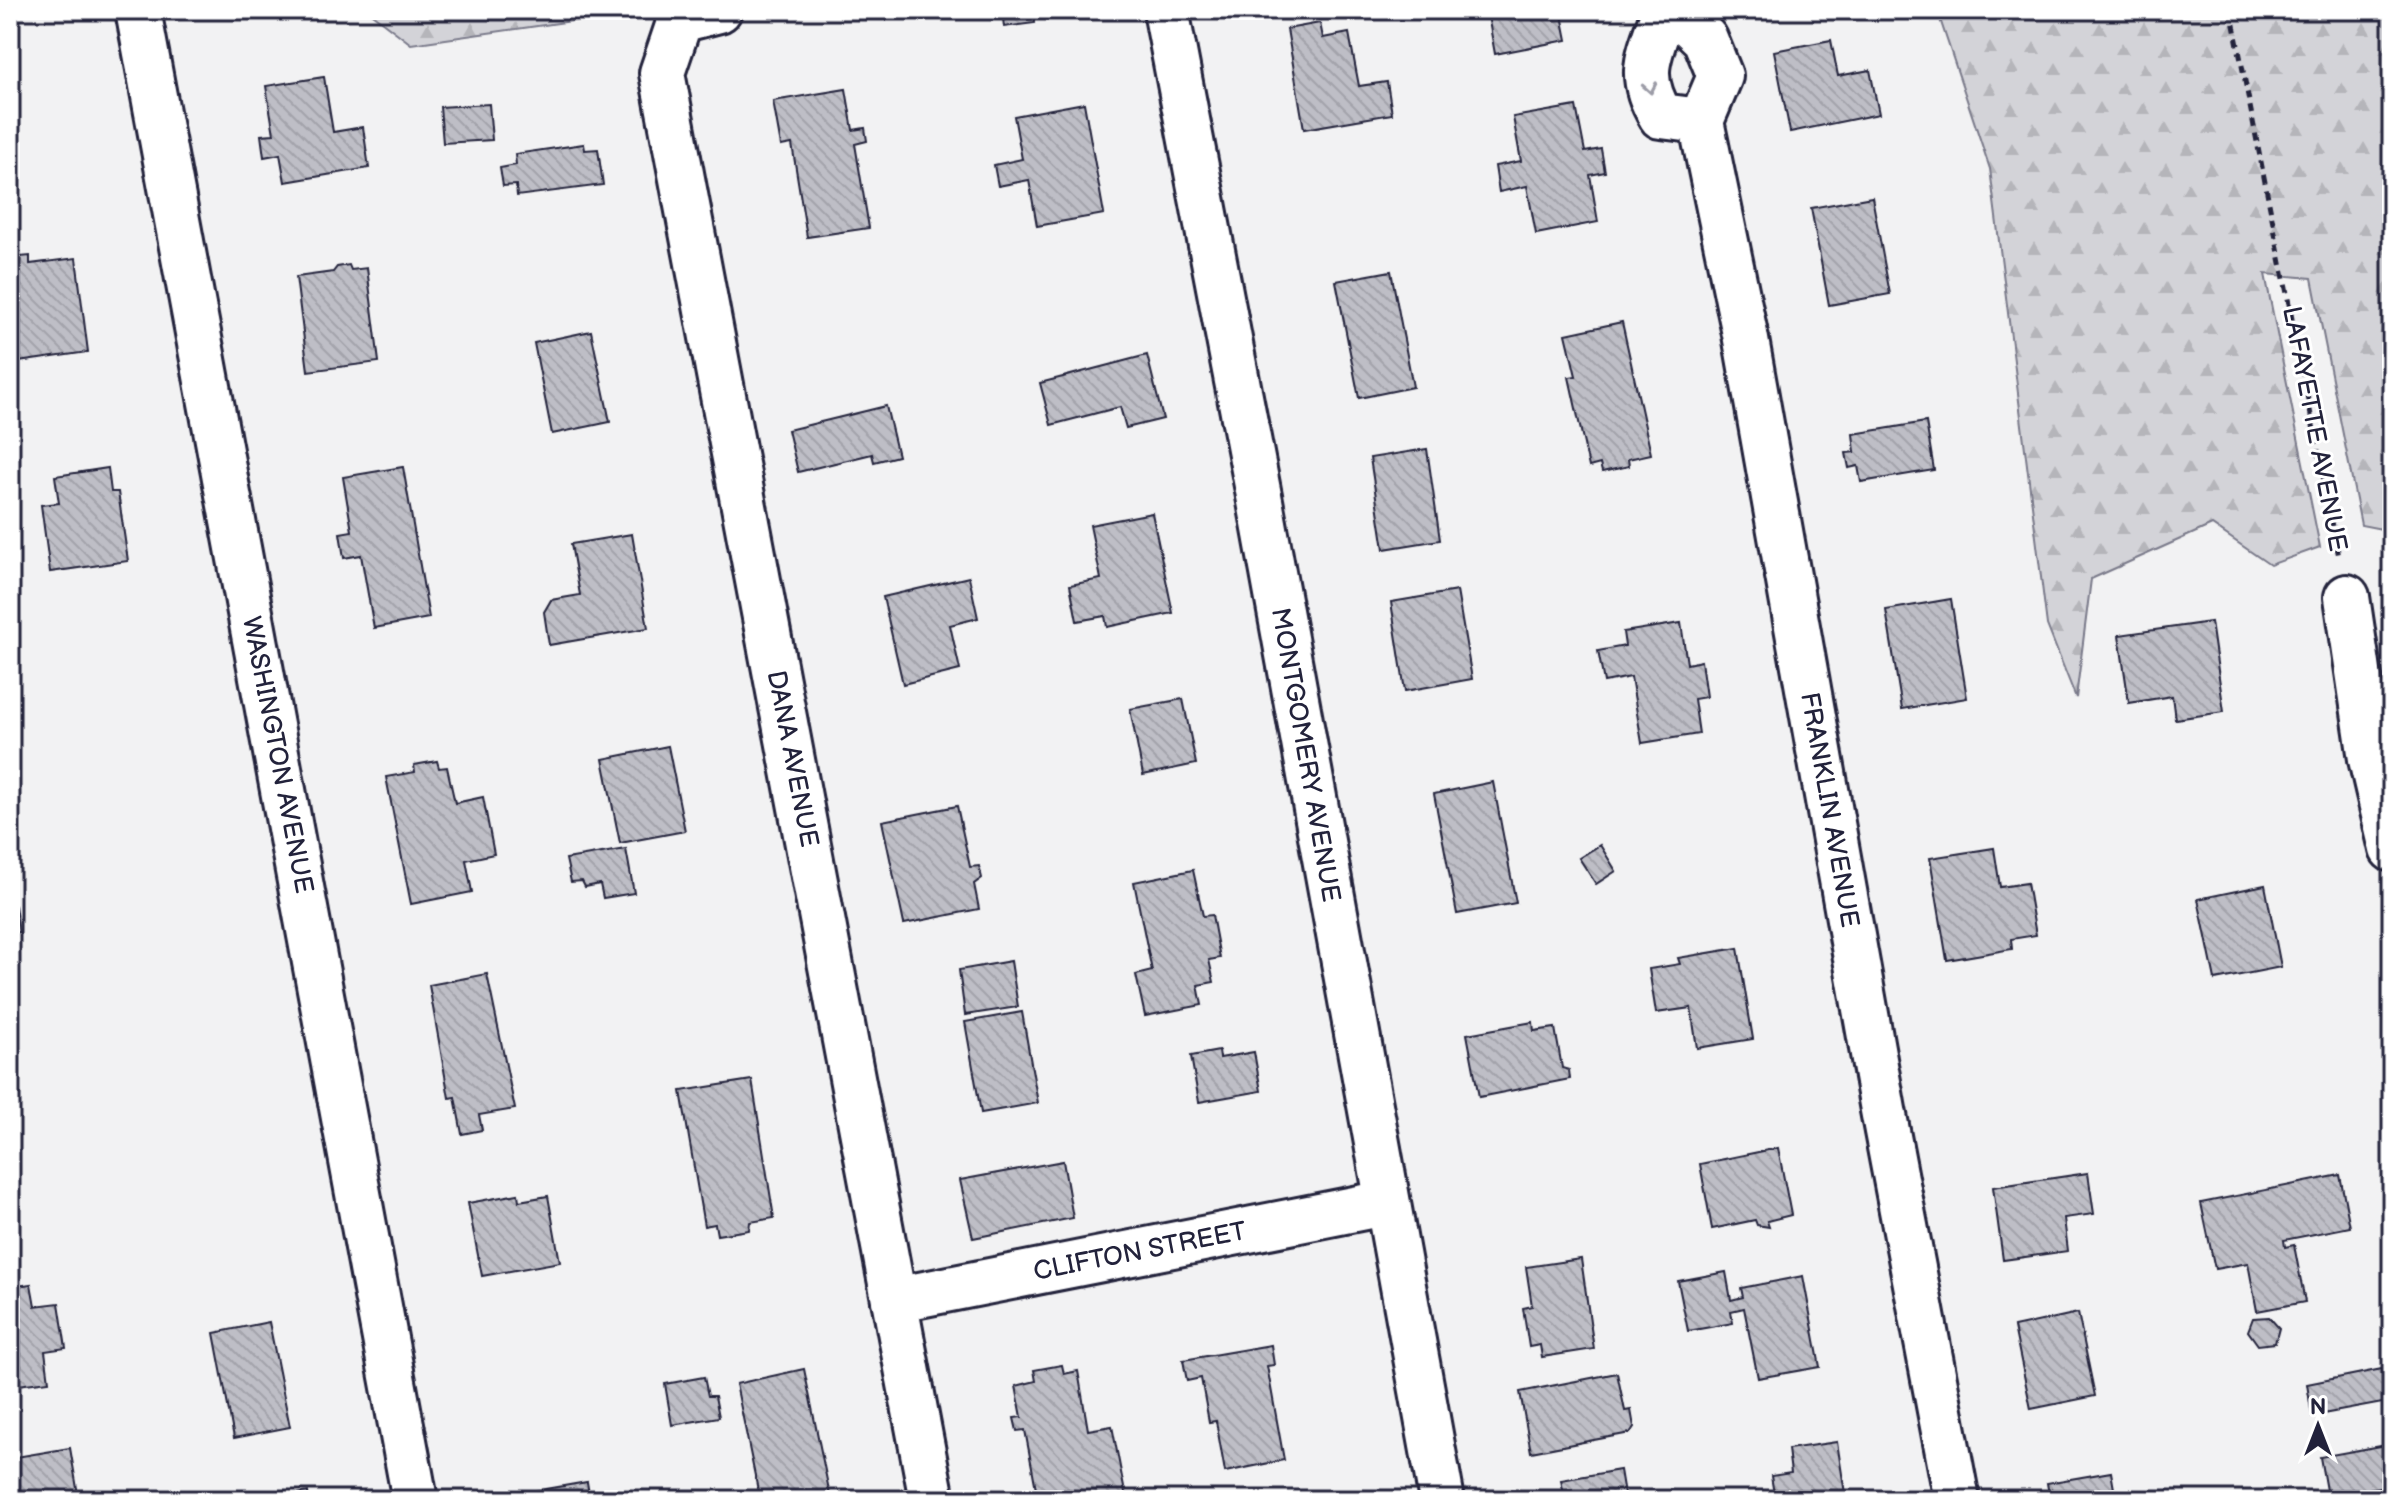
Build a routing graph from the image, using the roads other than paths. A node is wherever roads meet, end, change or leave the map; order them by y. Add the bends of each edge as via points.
1 (138, 10) edge
2 (1166, 10) edge
3 (699, 15) edge
4 (1701, 121) dead end
5 (2347, 597) road end
6 (2392, 849) edge
7 (1385, 1203) junction
8 (894, 1300) junction
9 (415, 1500) edge
10 (932, 1500) edge
11 (1442, 1500) edge
12 (1957, 1500) edge

1 - 9 street, WASHINGTON AVENUE
2 - 7 street, MONTGOMERY AVENUE
3 - 8 street, DANA AVENUE via 662,73
4 - 12 street, FRANKLIN AVENUE via 1745,334
5 - 6 street via 2371,759
7 - 8 street, CLIFTON STREET
7 - 11 street, MONTGOMERY AVENUE
8 - 10 street, DANA AVENUE

